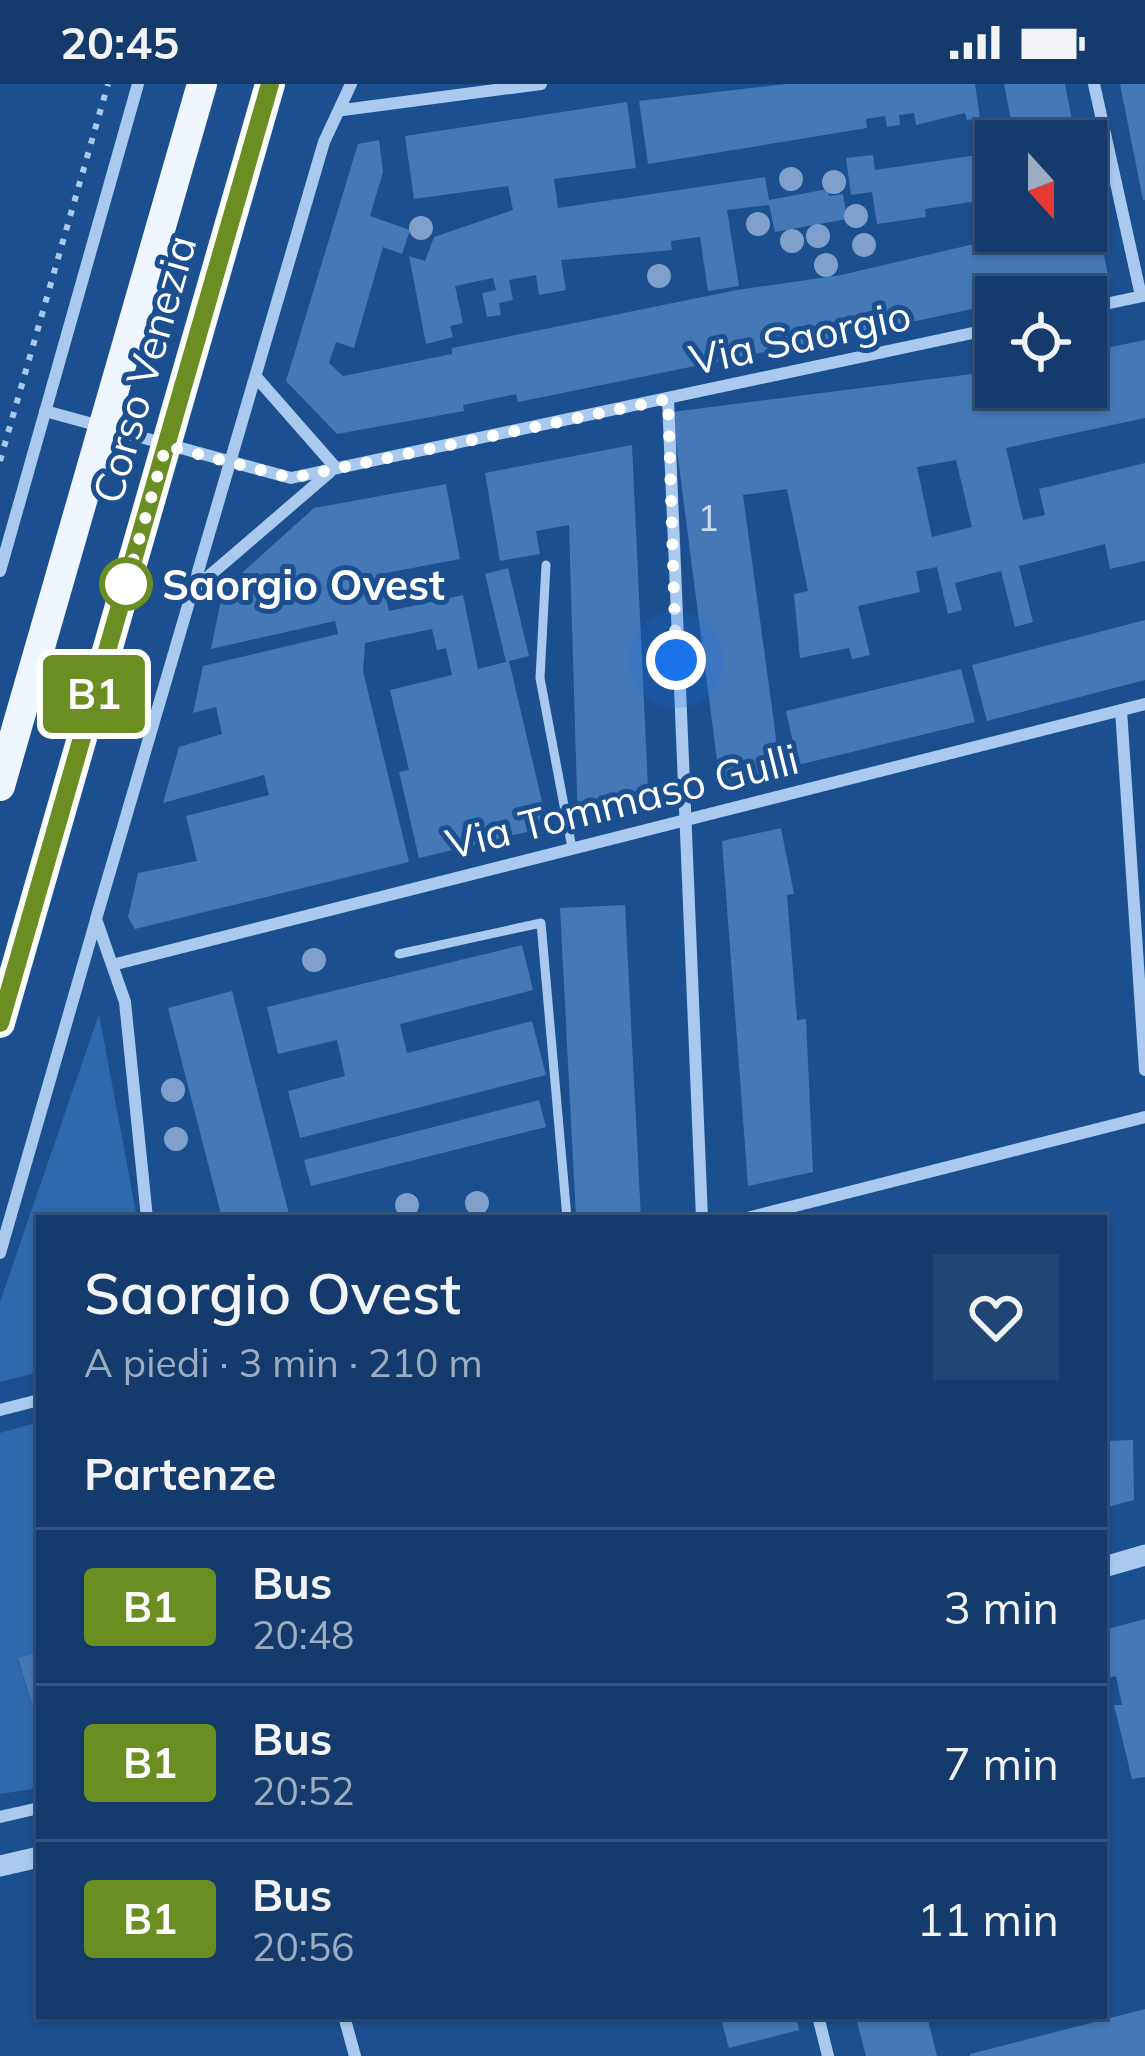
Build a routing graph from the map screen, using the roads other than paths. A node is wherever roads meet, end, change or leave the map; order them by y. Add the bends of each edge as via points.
1 (138, 84) edge
2 (202, 84) edge
3 (270, 84) edge
4 (351, 84) edge
5 (541, 84) edge
6 (1094, 84) edge
7 (343, 110) junction
8 (1143, 296) edge
9 (1107, 304) edge
10 (975, 333) edge
11 (256, 378) junction
12 (668, 399) junction
13 (45, 411) junction
14 (104, 428) junction
15 (166, 446) junction
16 (229, 463) junction
17 (336, 468) junction
18 (546, 565) dead end
19 (0, 571) edge
20 (193, 590) junction
21 (1145, 704) edge
22 (1121, 710) junction
23 (0, 786) edge
24 (681, 820) junction
25 (572, 848) junction
26 (97, 920) junction
27 (399, 954) dead end
28 (116, 964) junction
29 (0, 1023) edge
30 (1145, 1070) edge
31 (1145, 1117) edge
32 (147, 1215) edge
33 (567, 1215) edge
34 (702, 1215) edge
35 (759, 1215) edge
36 (0, 1253) edge
37 (36, 1401) edge
38 (0, 1410) edge
39 (1145, 1555) edge
40 (1107, 1566) edge
41 (36, 1809) edge
42 (0, 1817) edge
43 (36, 1858) edge
44 (0, 1866) edge
45 (345, 2019) edge
46 (819, 2019) edge
47 (355, 2056) edge
48 (828, 2056) edge

1 - 13 street, Corso Venezia
2 - 14 main road, Corso Venezia
3 - 15 main road, Corso Venezia
4 - 7 street
5 - 7 street
6 - 8 street
7 - 11 street via 324,142
8 - 9 street
10 - 12 street, Via Saorgio
11 - 16 street
11 - 17 street
12 - 17 street, Via Saorgio
12 - 24 street
13 - 14 street, Via Saorgio
13 - 19 street, Corso Venezia
14 - 15 street, Via Saorgio
14 - 23 main road, Corso Venezia
15 - 16 street, Via Saorgio
15 - 29 main road, Corso Venezia
16 - 17 street, Via Saorgio via 292,478
16 - 20 street
17 - 20 street, Via Saorgio
18 - 25 lane via 540,677
20 - 26 street
21 - 22 street, Via Tommaso Gulli
22 - 24 street, Via Tommaso Gulli
22 - 30 street
24 - 25 street, Via Tommaso Gulli
24 - 34 street
25 - 28 street, Via Tommaso Gulli
26 - 28 street
26 - 36 street
27 - 33 lane via 541,922
28 - 32 street
31 - 35 street
37 - 38 street
39 - 40 street
41 - 42 street
43 - 44 street
45 - 47 street
46 - 48 street

